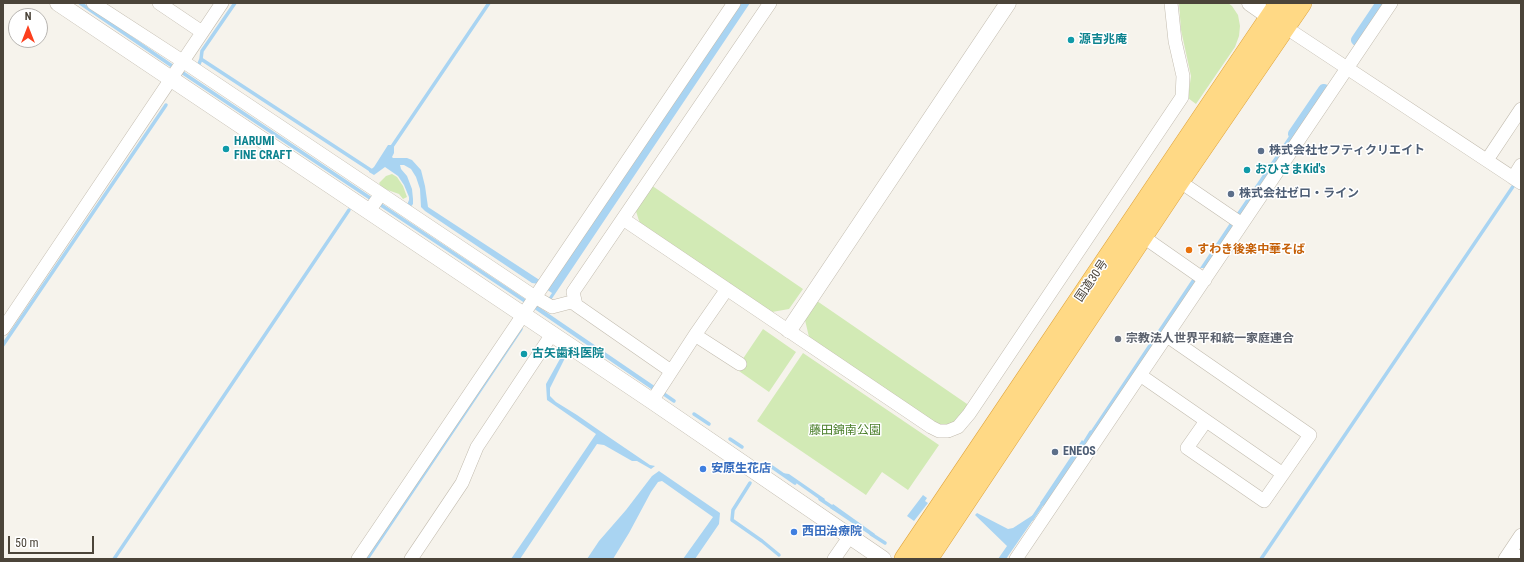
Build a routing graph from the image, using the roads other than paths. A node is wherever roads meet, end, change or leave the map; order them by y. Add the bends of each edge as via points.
1 (58, 3) edge
2 (93, 3) edge
3 (222, 3) edge
4 (734, 3) edge
5 (770, 3) edge
6 (1008, 3) edge
7 (1171, 3) edge
8 (1250, 3) edge
9 (1301, 3) edge
10 (1391, 3) edge
11 (166, 5) edge
12 (1278, 15) edge
13 (202, 32) junction
14 (1347, 67) junction
15 (177, 69) junction
16 (1521, 109) edge
17 (1487, 160) junction
18 (1521, 165) edge
19 (1179, 181) junction
20 (1517, 181) edge
21 (376, 202) junction
22 (623, 219) junction
23 (1238, 221) junction
24 (1142, 236) junction
25 (1205, 280) junction
26 (727, 289) junction
27 (575, 301) junction
28 (529, 305) junction
29 (3, 329) edge
30 (789, 330) junction
31 (552, 334) junction
32 (695, 335) junction
33 (1168, 336) junction
34 (740, 364) dead end
35 (671, 371) junction
36 (1140, 375) junction
37 (656, 395) junction
38 (1206, 421) junction
39 (1283, 474) junction
40 (1521, 535) edge
41 (850, 536) junction
42 (1521, 556) edge
43 (358, 559) edge
44 (410, 559) edge
45 (834, 559) edge
46 (883, 559) edge
47 (905, 559) edge
48 (927, 559) edge
49 (1016, 559) edge
50 (1505, 559) edge
51 (1519, 559) edge

1 - 15 street
2 - 15 street
3 - 13 street
4 - 28 street
5 - 22 street
6 - 30 street
7 - 30 street via 1175,41 1184,76 1182,97 958,427 948,431 931,428
8 - 12 street
9 - 12 highway, 国道30号
10 - 14 street
11 - 13 street
12 - 14 street
12 - 19 highway, 国道30号
12 - 47 highway, 国道30号
13 - 15 street
14 - 17 street
14 - 23 street
15 - 21 street
15 - 21 street
15 - 29 street
16 - 17 street
17 - 20 street
18 - 20 street
19 - 23 street
19 - 24 highway, 国道30号
21 - 28 street
21 - 28 street
22 - 26 street
22 - 27 street via 572,292
23 - 25 street
24 - 25 street
24 - 48 highway, 国道30号
25 - 33 street
26 - 30 street
26 - 32 street
27 - 28 street via 552,307
27 - 35 street via 576,305
28 - 31 street
28 - 43 street
31 - 37 street
31 - 44 street via 477,447 462,483
32 - 34 street
32 - 35 street
33 - 36 street
33 - 39 street via 1310,435
35 - 37 street
36 - 38 street
36 - 49 street
37 - 41 street
38 - 39 street
38 - 39 street via 1187,448 1264,501
40 - 50 street
41 - 45 street
41 - 46 street
42 - 51 street

